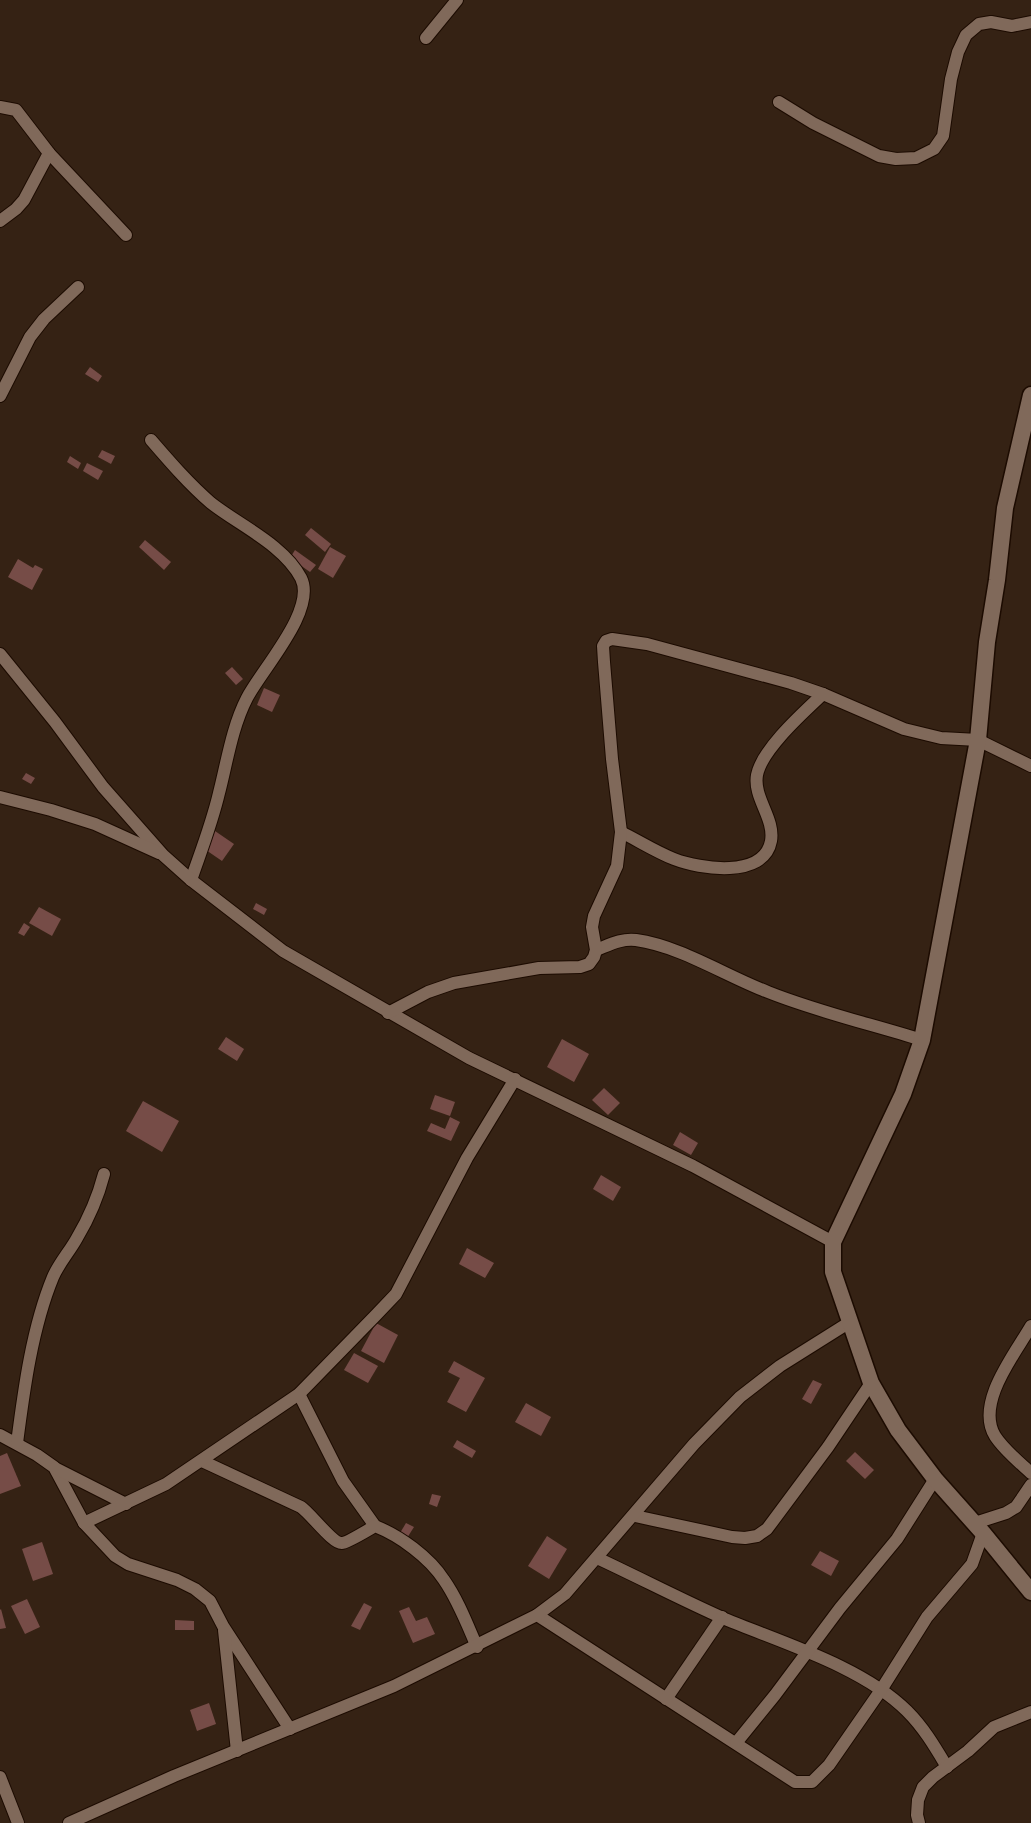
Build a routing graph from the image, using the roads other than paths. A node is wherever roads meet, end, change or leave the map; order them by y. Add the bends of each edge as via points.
1 (457, 0) edge
2 (1031, 22) edge
3 (426, 38) dead end
4 (779, 102) dead end
5 (0, 107) edge
6 (49, 153) junction
7 (0, 221) edge
8 (126, 235) dead end
9 (78, 287) dead end
10 (0, 396) edge
11 (1031, 403) edge
12 (151, 440) dead end
13 (0, 654) edge
14 (823, 694) junction
15 (978, 740) junction
16 (1031, 766) edge
17 (0, 797) edge
18 (621, 832) junction
19 (163, 855) junction
20 (191, 880) junction
21 (596, 950) junction
22 (388, 1013) junction
23 (922, 1040) junction
24 (514, 1080) junction
25 (104, 1174) dead end
26 (833, 1242) junction
27 (850, 1322) junction
28 (1031, 1326) edge
29 (871, 1383) junction
30 (299, 1394) junction
31 (6, 1439) edge
32 (202, 1461) junction
33 (54, 1467) junction
34 (1031, 1473) edge
35 (935, 1479) junction
36 (1031, 1485) edge
37 (126, 1504) junction
38 (635, 1516) junction
39 (84, 1523) junction
40 (375, 1526) junction
41 (979, 1528) junction
42 (597, 1558) junction
43 (1031, 1592) edge
44 (537, 1616) junction
45 (722, 1617) junction
46 (223, 1626) junction
47 (477, 1647) junction
48 (807, 1653) junction
49 (881, 1690) junction
50 (666, 1699) junction
51 (1031, 1712) edge
52 (290, 1729) junction
53 (736, 1743) junction
54 (237, 1751) junction
55 (947, 1767) junction
56 (0, 1778) edge
57 (18, 1823) edge
58 (69, 1823) edge
59 (919, 1823) edge

1 - 3 street
2 - 4 street via 1012,26 978,24 966,35 951,79 943,136 934,149 916,158 879,156
5 - 6 street via 16,110
6 - 7 street via 24,200
6 - 8 street
9 - 10 street via 30,337
11 - 15 street via 1005,508
12 - 20 street via 212,503 291,562 302,580 304,596 300,612 247,699 236,725 217,803
13 - 19 street via 103,787
14 - 15 street via 904,729 942,738
14 - 18 street via 796,719 761,763 757,787 772,828 771,844 749,866 703,867 675,859
14 - 18 street via 647,644 606,641 604,662
15 - 16 street
15 - 23 street
17 - 19 street via 95,824
18 - 21 street via 617,866 594,916
19 - 20 street
20 - 22 street via 283,951
21 - 22 street via 589,964 580,967 539,968 454,983
21 - 23 street via 633,939 650,943 810,1007
22 - 24 street
23 - 26 street via 903,1094
24 - 26 street via 693,1166
24 - 30 street via 467,1158 396,1294
25 - 31 street via 98,1198 45,1298 24,1388
26 - 27 street via 833,1272
27 - 29 street
27 - 38 street via 780,1366 740,1397 694,1444
28 - 34 street via 997,1383 990,1410 994,1435
29 - 35 street via 898,1430
29 - 38 street via 795,1493 757,1536 732,1537
30 - 32 street
30 - 40 street via 343,1481
31 - 33 street
32 - 37 street
32 - 40 street via 301,1507 335,1542 344,1543
33 - 37 street
33 - 39 street
35 - 41 street
35 - 48 street via 897,1539
36 - 41 street via 1016,1507
37 - 39 street
38 - 42 street
39 - 46 street via 115,1556 128,1564 195,1589 210,1601
40 - 47 street via 401,1540 444,1579
41 - 43 street
41 - 49 street via 972,1564 927,1617
42 - 44 street via 565,1594
42 - 45 street
44 - 47 street
44 - 50 street
45 - 48 street
45 - 50 street
46 - 52 street
46 - 54 street
47 - 52 street
48 - 49 street
48 - 53 street
49 - 53 street via 829,1765 812,1782 795,1782
49 - 55 street via 907,1711 931,1739
50 - 53 street
51 - 55 street via 994,1727
52 - 54 street
54 - 58 street
55 - 59 street via 923,1787 918,1800
56 - 57 street

